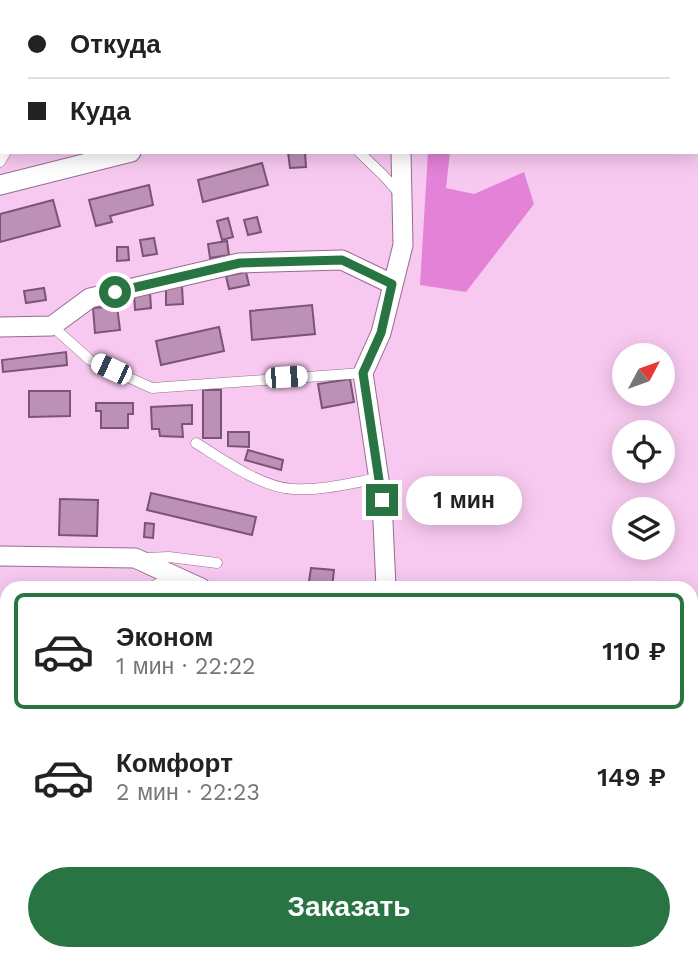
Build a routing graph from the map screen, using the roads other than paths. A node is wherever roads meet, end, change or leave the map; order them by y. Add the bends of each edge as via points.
1 (115, 154) edge
2 (361, 154) edge
3 (401, 154) edge
4 (76, 159) edge
5 (0, 185) edge
6 (402, 197) junction
7 (392, 284) junction
8 (0, 327) edge
9 (52, 327) junction
10 (363, 373) junction
11 (196, 443) dead end
12 (379, 478) junction
13 (0, 556) edge
14 (135, 558) junction
15 (217, 562) dead end
16 (175, 576) junction
17 (164, 581) edge
18 (186, 581) edge
19 (386, 581) edge

1 - 4 street
2 - 6 lane
3 - 6 street
4 - 5 street
6 - 7 street via 403,245
7 - 9 street via 342,260 240,263 90,298
7 - 10 street via 381,333
8 - 9 street
9 - 10 lane via 90,360 152,388
10 - 12 street
11 - 12 lane via 239,469 291,489
12 - 19 street
13 - 14 street
14 - 15 lane
14 - 16 street
16 - 17 lane
16 - 18 street

